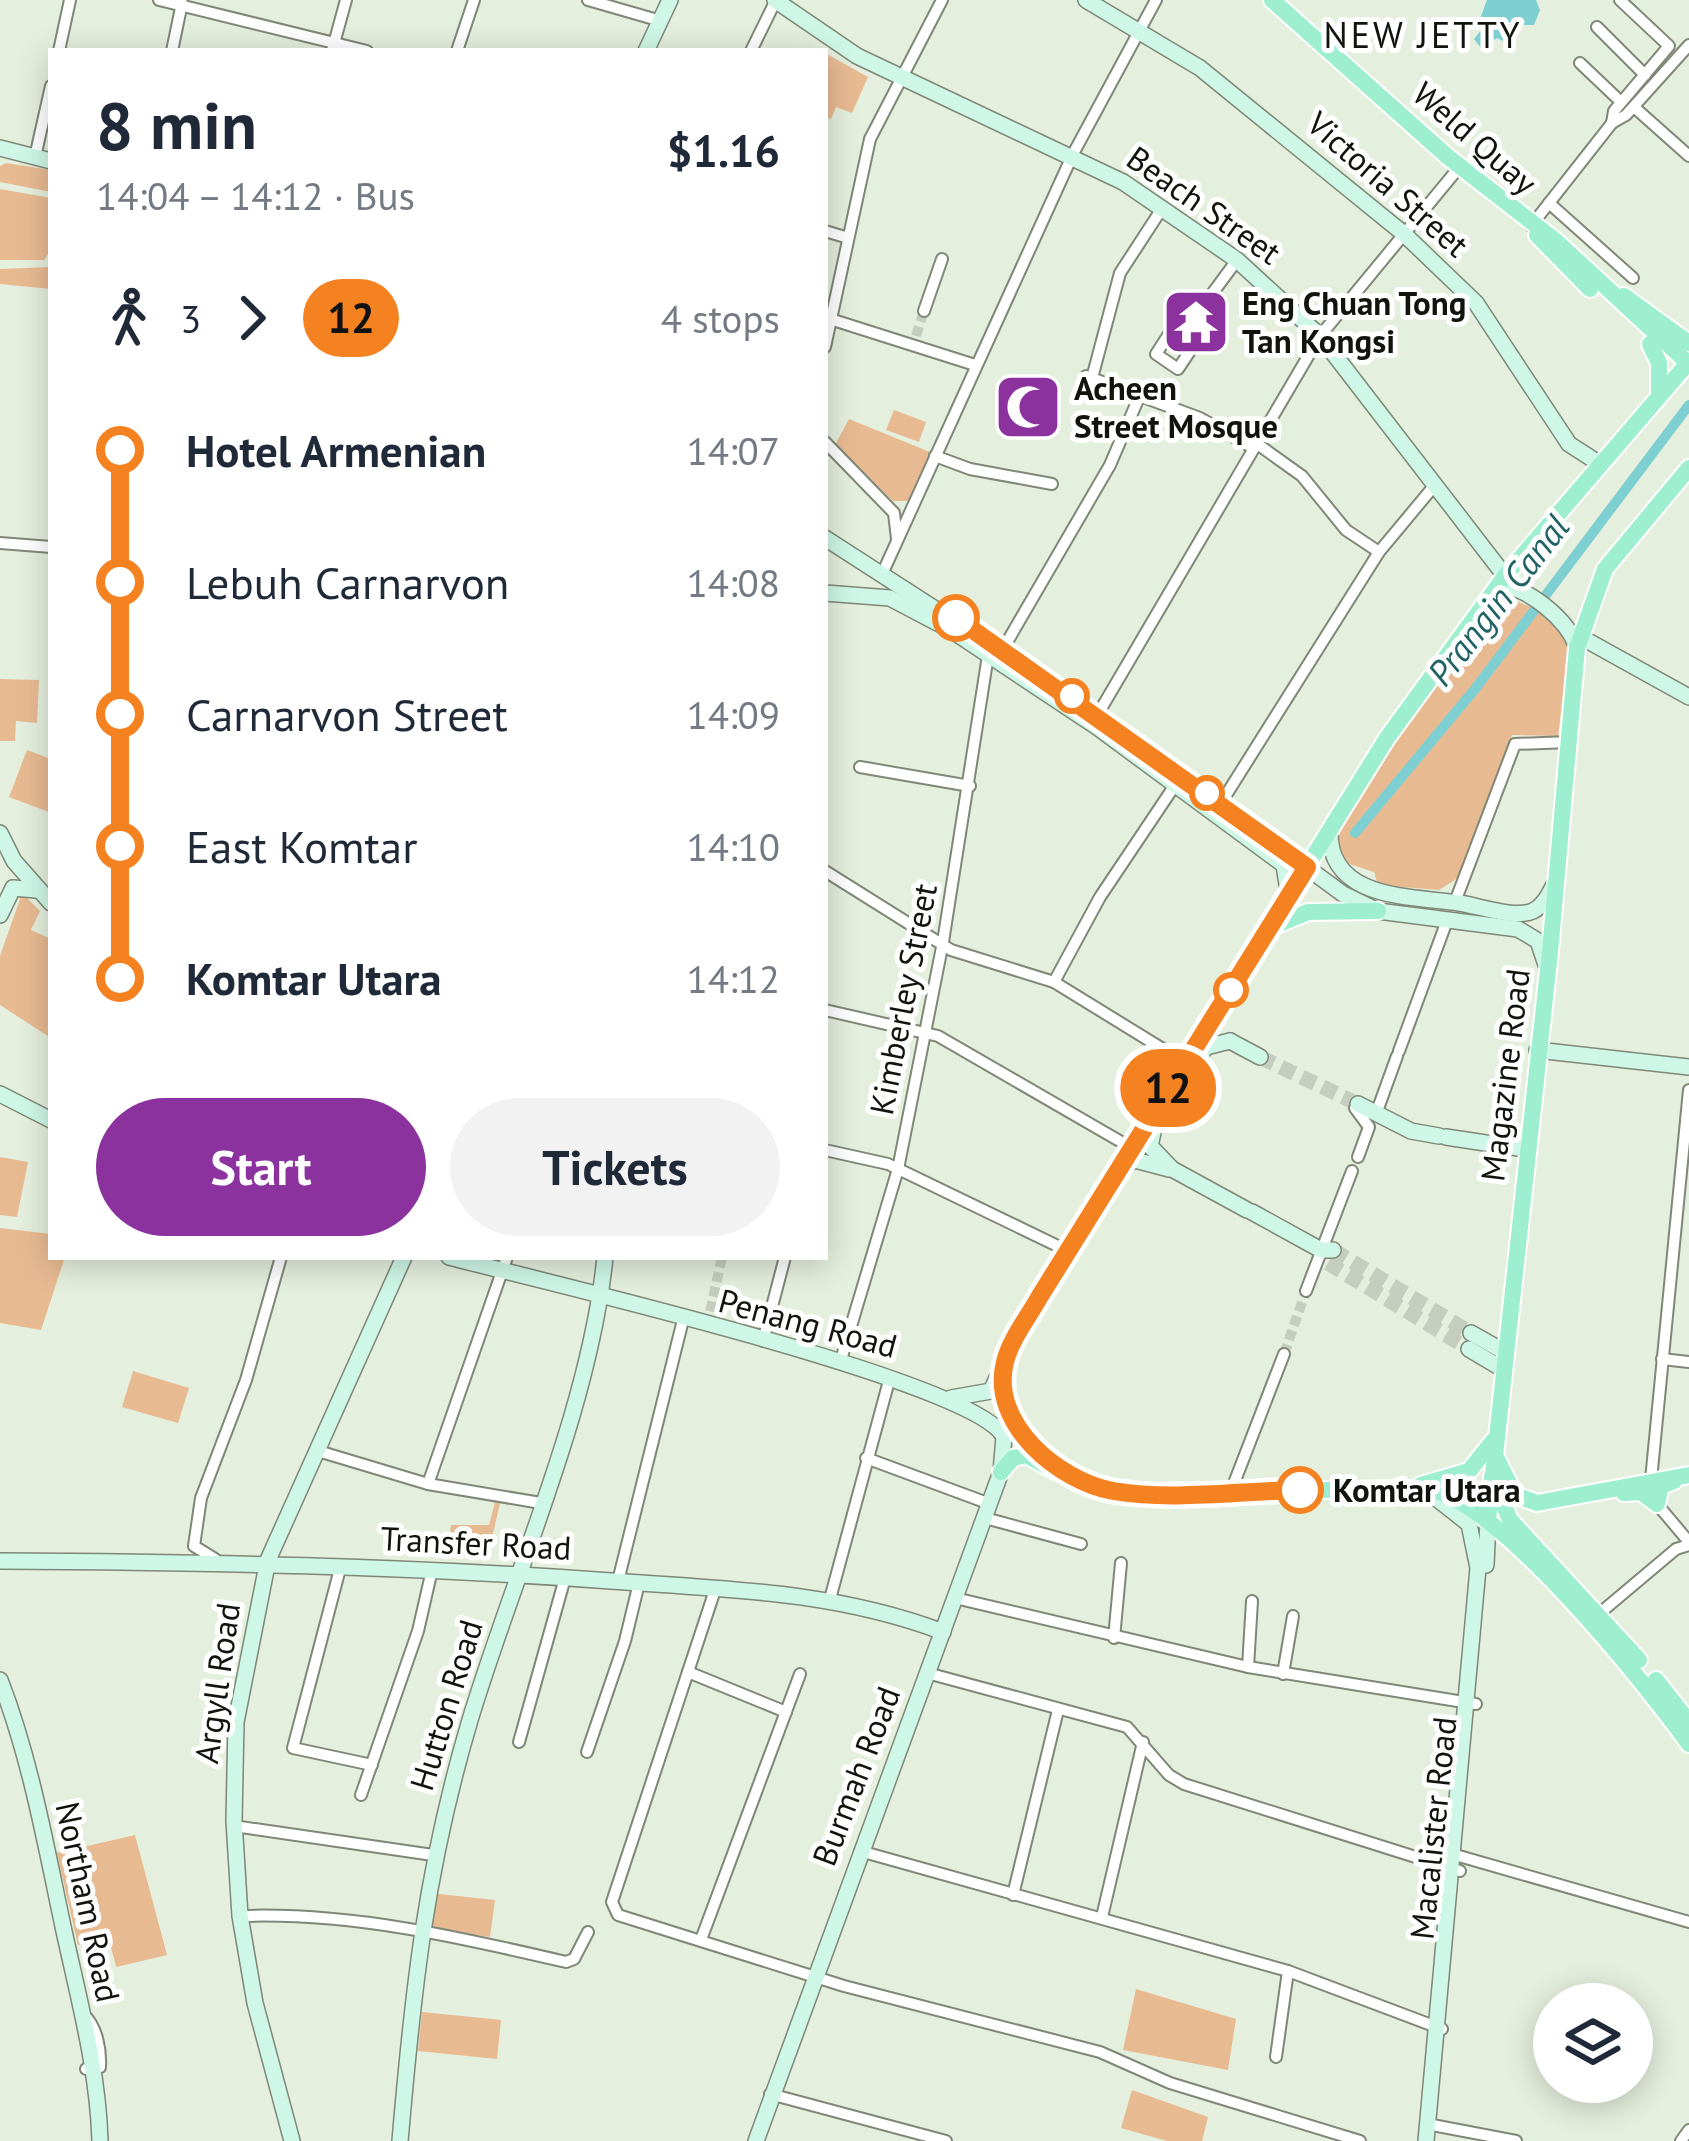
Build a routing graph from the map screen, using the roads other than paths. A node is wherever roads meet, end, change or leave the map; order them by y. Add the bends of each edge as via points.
1 (70, 0) edge
2 (158, 0) edge
3 (346, 0) edge
4 (474, 0) edge
5 (587, 0) edge
6 (670, 0) edge
7 (776, 0) edge
8 (942, 0) edge
9 (1086, 0) edge
10 (1156, 0) edge
11 (1272, 0) edge
12 (1620, 0) edge
13 (183, 3) edge
14 (661, 21) junction
15 (1597, 27) dead end
16 (1140, 28) junction
17 (1689, 45) edge
18 (333, 47) edge
19 (60, 48) edge
20 (173, 48) edge
21 (458, 48) edge
22 (648, 48) edge
23 (752, 48) edge
24 (1580, 63) dead end
25 (1645, 75) junction
26 (900, 78) junction
27 (1628, 104) junction
28 (48, 113) edge
29 (0, 148) edge
30 (1073, 154) junction
31 (1689, 156) edge
32 (43, 159) edge
33 (0, 160) edge
34 (1461, 165) junction
35 (1549, 203) junction
36 (1163, 207) junction
37 (1531, 226) junction
38 (828, 232) edge
39 (1404, 234) junction
40 (845, 237) junction
41 (942, 259) dead end
42 (1237, 260) junction
43 (1584, 268) junction
44 (1633, 278) dead end
45 (1206, 302) junction
46 (924, 311) tunnel mouth
47 (828, 318) edge
48 (1319, 336) junction
49 (1689, 343) edge
50 (1650, 344) junction
51 (975, 365) junction
52 (1686, 369) edge
53 (1659, 393) junction
54 (1140, 395) junction
55 (828, 445) edge
56 (1255, 446) junction
57 (935, 456) junction
58 (1600, 464) junction
59 (1689, 468) edge
60 (1052, 484) dead end
61 (1435, 486) junction
62 (911, 511) junction
63 (894, 513) junction
64 (828, 540) edge
65 (0, 543) edge
66 (897, 543) junction
67 (48, 547) edge
68 (1378, 552) junction
69 (883, 572) junction
70 (1505, 575) junction
71 (828, 593) edge
72 (1492, 594) junction
73 (1578, 642) junction
74 (994, 648) junction
75 (1689, 697) edge
76 (1098, 714) junction
77 (1570, 742) junction
78 (860, 767) dead end
79 (1175, 785) junction
80 (970, 786) junction
81 (1221, 803) junction
82 (1330, 829) junction
83 (0, 833) edge
84 (1307, 867) junction
85 (828, 874) edge
86 (1557, 879) junction
87 (45, 897) edge
88 (1288, 899) junction
89 (1378, 910) junction
90 (1452, 910) junction
91 (0, 915) edge
92 (1273, 926) junction
93 (943, 942) junction
94 (1546, 965) junction
95 (1054, 982) junction
96 (1224, 1001) junction
97 (828, 1011) edge
98 (924, 1032) junction
99 (1230, 1041) junction
100 (1537, 1051) junction
101 (1260, 1057) tunnel mouth
102 (1184, 1063) junction
103 (1689, 1067) edge
104 (1689, 1090) edge
105 (0, 1094) edge
106 (1356, 1106) joint
107 (1376, 1114) junction
108 (48, 1118) edge
109 (1130, 1147) junction
110 (1525, 1149) junction
111 (828, 1151) edge
112 (1358, 1157) dead end
113 (898, 1169) junction
114 (1172, 1169) junction
115 (1116, 1170) junction
116 (1352, 1171) dead end
117 (1068, 1251) junction
118 (1328, 1255) junction
119 (280, 1260) edge
120 (403, 1260) edge
121 (473, 1260) edge
122 (605, 1260) edge
123 (784, 1260) edge
124 (505, 1264) edge
125 (1306, 1291) tunnel mouth
126 (600, 1298) junction
127 (683, 1320) junction
128 (1470, 1341) tunnel mouth
129 (763, 1342) junction
130 (1284, 1354) tunnel mouth
131 (1502, 1360) junction
132 (1662, 1360) junction
133 (1004, 1362) junction
134 (1689, 1362) edge
135 (840, 1363) junction
136 (890, 1376) junction
137 (948, 1398) junction
138 (1002, 1432) joint
139 (1494, 1440) junction
140 (318, 1451) junction
141 (866, 1458) junction
142 (1490, 1464) junction
143 (1001, 1472) junction
144 (1066, 1473) junction
145 (1686, 1476) edge
146 (1652, 1480) junction
147 (428, 1484) junction
148 (1414, 1489) junction
149 (1231, 1492) junction
150 (1606, 1494) junction
151 (542, 1502) junction
152 (1658, 1504) junction
153 (987, 1511) junction
154 (1487, 1520) junction
155 (196, 1536) junction
156 (1081, 1544) dead end
157 (1685, 1545) edge
158 (215, 1559) junction
159 (160, 1560) junction
160 (268, 1560) junction
161 (0, 1561) edge
162 (1121, 1563) dead end
163 (341, 1565) junction
164 (432, 1570) junction
165 (518, 1574) junction
166 (565, 1577) junction
167 (618, 1582) junction
168 (639, 1583) junction
169 (716, 1587) junction
170 (955, 1598) junction
171 (830, 1599) junction
172 (1252, 1601) dead end
173 (1600, 1613) junction
174 (1292, 1616) dead end
175 (943, 1632) junction
176 (1114, 1638) junction
177 (1248, 1667) junction
178 (688, 1672) junction
179 (927, 1673) junction
180 (800, 1674) dead end
181 (1283, 1674) junction
182 (0, 1680) edge
183 (0, 1703) edge
184 (1471, 1703) junction
185 (1058, 1710) junction
186 (786, 1712) junction
187 (1689, 1721) edge
188 (519, 1742) dead end
189 (1143, 1742) junction
190 (1689, 1744) edge
191 (587, 1751) dead end
192 (372, 1765) junction
193 (361, 1795) dead end
194 (234, 1826) junction
195 (1346, 1838) junction
196 (860, 1851) junction
197 (1340, 1851) dead end
198 (433, 1855) junction
199 (1456, 1863) junction
200 (1012, 1895) junction
201 (240, 1916) junction
202 (1102, 1917) junction
203 (1689, 1922) edge
204 (420, 1931) junction
205 (588, 1932) dead end
206 (702, 1937) junction
207 (1288, 1972) junction
208 (814, 1976) junction
209 (844, 1986) junction
210 (806, 2000) junction
211 (1439, 2028) junction
212 (1276, 2057) dead end
213 (93, 2068) junction
214 (770, 2094) junction
215 (1689, 2130) edge
216 (1431, 2133) edge
217 (96, 2141) edge
218 (292, 2141) edge
219 (400, 2141) edge
220 (756, 2141) edge
221 (946, 2141) edge
222 (1360, 2141) edge
223 (1516, 2141) edge
224 (1682, 2141) edge

1 - 19 street
2 - 13 street
3 - 18 street
4 - 21 street
5 - 14 street
6 - 14 main road
7 - 23 street
7 - 26 main road, Beach Street
8 - 26 street
9 - 16 main road, Victoria Street
10 - 16 street
11 - 34 main road, Weld Quay
12 - 25 street via 1669,46
13 - 18 street
13 - 20 street
14 - 22 main road
15 - 25 street
16 - 30 street
16 - 39 main road, Victoria Street
17 - 27 street
24 - 27 street
25 - 27 street
26 - 30 main road, Beach Street
26 - 40 street via 870,140
27 - 31 street
27 - 35 street
28 - 32 street
29 - 32 main road
30 - 36 main road, Beach Street
30 - 51 street
32 - 33 main road
34 - 37 main road, Weld Quay
34 - 39 street
35 - 37 street
35 - 44 street
36 - 42 main road, Beach Street
36 - 54 street via 1120,273 1089,377
37 - 43 main road, Weld Quay
37 - 50 main road, Weld Quay via 1551,255
38 - 40 street
39 - 48 street
39 - 58 main road, Victoria Street via 1476,303 1569,444
40 - 47 street
41 - 46 street
42 - 45 street
42 - 48 main road, Beach Street
43 - 49 main road, Weld Quay
43 - 52 main road, Weld Quay
45 - 45 street via 1216,313 1182,367 1156,357 1192,298
47 - 51 street via 915,339
48 - 56 street
48 - 61 main road, Beach Street
50 - 52 main road, Weld Quay
50 - 53 main road
51 - 57 street
52 - 53 main road
53 - 58 main road
54 - 56 street
54 - 74 street via 1110,465
55 - 63 street
56 - 68 street via 1302,476 1346,530
56 - 76 street
57 - 60 street
57 - 62 street
58 - 70 main road
59 - 73 main road, Magazine Road via 1605,569
61 - 68 street
61 - 70 main road, Beach Street
62 - 63 street
62 - 66 street
63 - 66 street
64 - 69 main road
65 - 67 street
66 - 69 street
68 - 81 street
69 - 74 main road
70 - 72 main road
71 - 74 main road via 890,598
72 - 73 main road via 1510,586
72 - 82 main road
73 - 75 main road
73 - 77 main road, Magazine Road
74 - 76 main road
74 - 79 main road
74 - 80 street, Kimberley Street
76 - 81 main road
77 - 86 main road, Magazine Road
77 - 90 street via 1515,744
78 - 80 street
79 - 88 main road via 1284,866
79 - 95 street
80 - 93 street, Kimberley Street
81 - 84 main road
82 - 84 main road
82 - 90 main road via 1333,854 1364,887
83 - 87 main road
84 - 88 main road
84 - 89 main road
85 - 93 street
86 - 90 main road via 1545,902 1528,912
86 - 94 main road, Magazine Road
87 - 91 main road via 13,888
88 - 92 main road
89 - 90 main road
89 - 92 main road via 1308,912
90 - 94 main road via 1526,932
90 - 107 street
92 - 96 main road
93 - 95 street
93 - 98 street, Kimberley Street
94 - 100 main road, Magazine Road
95 - 102 street
96 - 99 main road
96 - 102 main road
97 - 98 street
98 - 109 street
98 - 113 street, Kimberley Street
99 - 101 main road
99 - 114 main road via 1201,1052 1151,1130 1150,1146
100 - 103 main road
100 - 110 main road, Magazine Road
102 - 109 main road
104 - 132 street
105 - 108 main road
106 - 107 main road
106 - 112 street via 1369,1127
107 - 110 main road via 1411,1131
109 - 115 main road
110 - 131 main road, Magazine Road
111 - 113 street
113 - 117 street
113 - 135 street, Kimberley Street
114 - 115 main road via 1136,1160
114 - 118 main road
115 - 117 main road
116 - 118 street
117 - 133 main road
118 - 125 street
119 - 155 street via 201,1498
120 - 140 main road, Argyll Road
121 - 124 main road, Penang Road
122 - 126 main road, Hutton Road
123 - 129 street
124 - 126 main road, Penang Road
124 - 147 street
126 - 127 main road, Penang Road
126 - 151 main road, Hutton Road
127 - 129 main road, Penang Road
127 - 167 street
128 - 131 main road
129 - 135 main road, Penang Road
130 - 149 street
131 - 139 main road, Magazine Road
132 - 134 street
132 - 146 street
133 - 137 main road via 986,1394
133 - 144 main road via 1018,1429
135 - 136 main road, Penang Road
136 - 137 main road, Penang Road
136 - 141 street
137 - 138 main road, Penang Road
138 - 143 main road, Burmah Road
139 - 142 main road, Magazine Road
139 - 148 main road via 1468,1471
139 - 150 main road via 1503,1476 1521,1499 1549,1504
140 - 147 street
140 - 160 main road, Argyll Road
141 - 153 street
141 - 171 street
142 - 154 main road, Magazine Road
142 - 173 main road via 1510,1520
143 - 144 main road via 1022,1455
143 - 153 main road, Burmah Road
144 - 149 main road via 1122,1492
145 - 146 main road
145 - 152 main road via 1661,1486
146 - 150 main road
147 - 151 street
148 - 149 main road
148 - 154 main road via 1450,1494
148 - 184 main road, Macalister Road via 1453,1508 1474,1535
150 - 152 main road via 1641,1492
151 - 165 main road, Hutton Road
152 - 157 street
153 - 156 street
153 - 170 main road, Burmah Road
154 - 184 main road, Macalister Road
154 - 190 main road via 1619,1653
155 - 158 street via 196,1550
155 - 159 street via 182,1553
157 - 173 street
158 - 159 main road, Transfer Road
158 - 160 main road, Transfer Road
159 - 161 main road, Transfer Road
160 - 163 main road, Transfer Road
160 - 194 main road, Argyll Road via 236,1722
162 - 176 street
163 - 164 main road, Transfer Road
163 - 192 street via 293,1746
164 - 165 main road, Transfer Road
164 - 192 street
165 - 166 main road, Transfer Road
165 - 198 main road, Hutton Road
166 - 167 main road, Transfer Road
166 - 188 street
167 - 168 main road, Transfer Road
168 - 169 main road, Transfer Road
168 - 191 street
169 - 171 main road, Transfer Road
169 - 178 street
170 - 175 main road, Burmah Road
170 - 176 street
171 - 175 main road, Transfer Road
172 - 177 street
173 - 187 main road
174 - 181 street
175 - 179 main road, Burmah Road
176 - 177 street
177 - 181 street
178 - 186 street
178 - 206 street via 612,1902 618,1915
179 - 185 street
179 - 196 main road, Burmah Road
180 - 186 street
181 - 184 street
182 - 213 main road, Northam Road via 22,1744
183 - 213 main road, Northam Road
184 - 199 main road, Macalister Road
185 - 189 street via 1127,1727
185 - 200 street
186 - 206 street
189 - 195 street via 1184,1784
189 - 202 street
192 - 193 street
194 - 198 street
194 - 201 main road, Argyll Road
195 - 197 street
195 - 199 street
196 - 200 street
196 - 208 main road, Burmah Road
198 - 204 main road, Hutton Road
199 - 203 street
199 - 211 main road, Macalister Road
200 - 202 street
201 - 204 street
201 - 218 main road, Argyll Road
202 - 207 street
204 - 205 street via 566,1962
204 - 219 main road, Hutton Road
206 - 208 street
207 - 211 street
207 - 212 street
208 - 209 street
208 - 210 main road, Burmah Road
209 - 210 street
209 - 222 street via 1100,2052 1170,2083
210 - 214 main road, Burmah Road
211 - 216 main road, Macalister Road
213 - 217 main road, Northam Road
214 - 220 main road, Burmah Road
214 - 221 street
215 - 224 street
216 - 223 street

